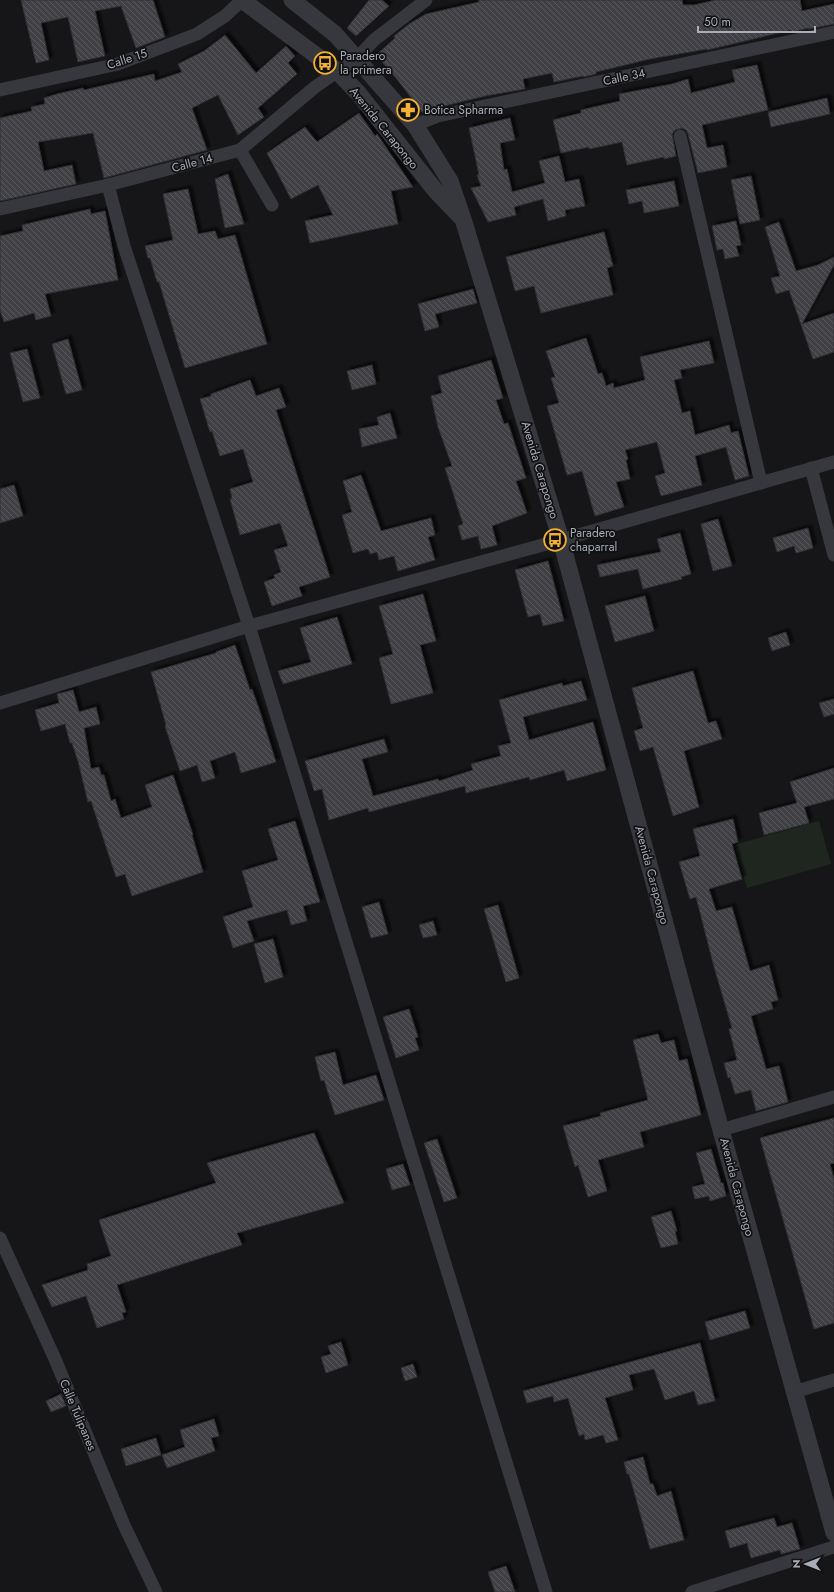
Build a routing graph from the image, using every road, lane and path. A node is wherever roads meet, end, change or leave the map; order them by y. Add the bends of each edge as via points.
1 (242, 0) edge
2 (292, 0) edge
3 (426, 0) edge
4 (834, 32) edge
5 (357, 58) junction
6 (337, 71) junction
7 (0, 90) edge
8 (415, 125) junction
9 (680, 136) dead end
10 (240, 150) junction
11 (108, 185) junction
12 (272, 205) dead end
13 (0, 209) edge
14 (463, 219) junction
15 (834, 462) edge
16 (811, 468) junction
17 (761, 483) junction
18 (561, 540) junction
19 (834, 555) edge
20 (249, 626) junction
21 (0, 703) edge
22 (834, 1097) edge
23 (721, 1130) junction
24 (0, 1238) edge
25 (834, 1380) edge
26 (794, 1392) junction
27 (834, 1533) edge
28 (834, 1547) edge
29 (156, 1592) edge
30 (546, 1592) edge
31 (692, 1592) edge

1 - 6 street, Avenida Carapongo
1 - 7 street, Calle 15 via 225,16 197,34 118,64
2 - 5 street, Avenida Carapongo via 335,34
3 - 5 street, Calle 14 via 374,40
4 - 8 street, Calle 34 via 438,116
5 - 6 street, Calle 14
5 - 8 street, Avenida Carapongo
6 - 10 street, Calle 14
6 - 14 street, Avenida Carapongo via 435,190
8 - 14 street, Avenida Carapongo via 450,181
9 - 17 street
10 - 11 street, Calle 14
10 - 12 street
11 - 13 street, Calle 14
11 - 20 street via 124,246
14 - 18 street, Avenida Carapongo
15 - 16 street
16 - 17 street
16 - 19 street
17 - 18 street
18 - 20 street
18 - 23 street, Avenida Carapongo
20 - 21 street
20 - 30 street
22 - 23 street
23 - 26 street, Avenida Carapongo
24 - 29 street, Calle Tulipanes via 55,1359 124,1526
25 - 26 street
26 - 27 street, Avenida Carapongo
28 - 31 street

